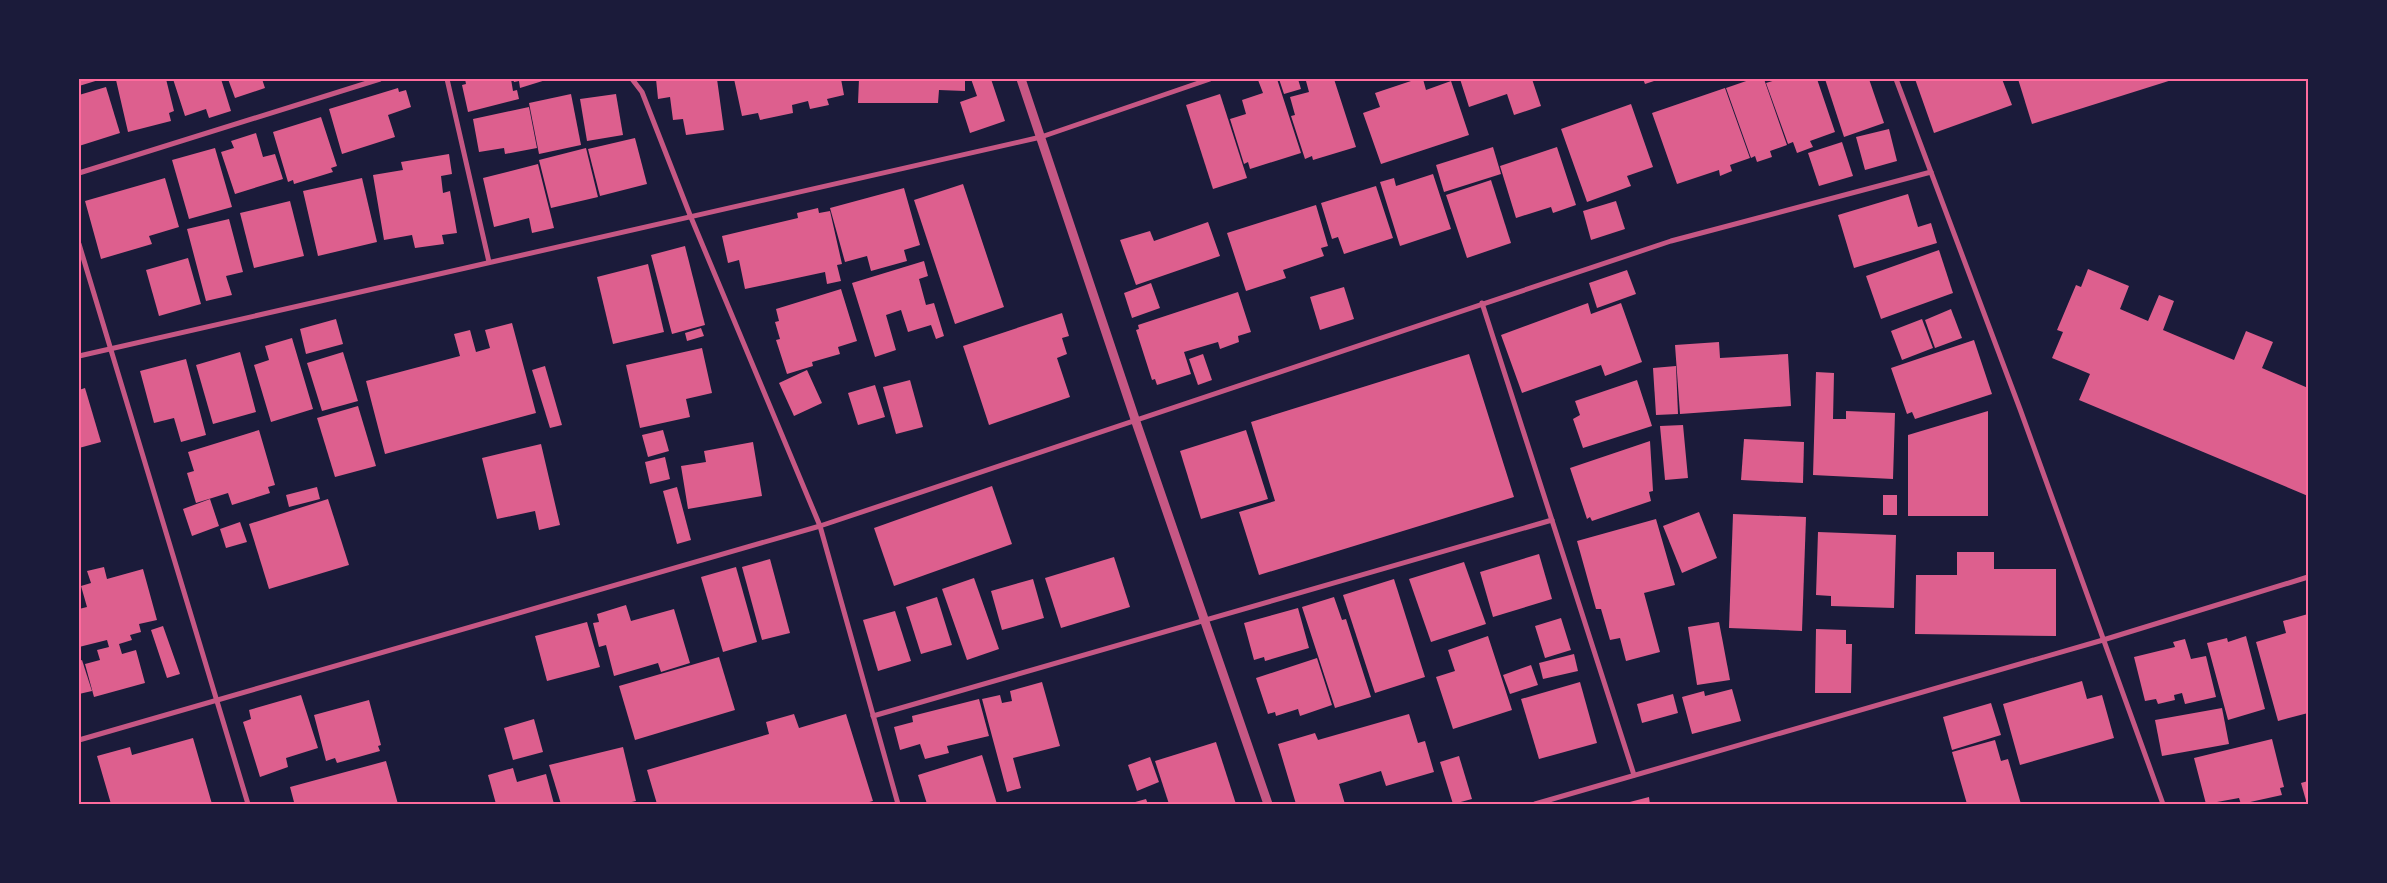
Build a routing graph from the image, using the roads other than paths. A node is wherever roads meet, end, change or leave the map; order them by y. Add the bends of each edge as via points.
1 (380, 79) edge
2 (447, 79) edge
3 (632, 79) edge
4 (1021, 79) edge
5 (1210, 79) edge
6 (1896, 79) edge
7 (1041, 136) junction
8 (1930, 172) junction
9 (79, 173) edge
10 (690, 215) junction
11 (79, 244) edge
12 (489, 262) junction
13 (1482, 303) junction
14 (111, 349) junction
15 (79, 356) edge
16 (1136, 422) junction
17 (1552, 520) junction
18 (820, 526) junction
19 (2308, 577) edge
20 (1205, 621) junction
21 (2103, 640) junction
22 (216, 700) junction
23 (873, 716) junction
24 (79, 740) edge
25 (1634, 775) junction
26 (248, 804) edge
27 (898, 804) edge
28 (1268, 804) edge
29 (1535, 804) edge
30 (2163, 804) edge

1 - 9 street
2 - 12 street
3 - 10 street via 642,92
4 - 7 street
5 - 7 street
6 - 8 street
7 - 10 street
7 - 16 street
8 - 13 street via 1671,241
8 - 21 street
10 - 12 street
10 - 18 street
11 - 14 street
12 - 14 street
13 - 16 street
13 - 17 street
14 - 15 street
14 - 22 street
16 - 18 street
16 - 20 street
17 - 20 street
17 - 25 street
18 - 22 street
18 - 23 street
19 - 21 street
20 - 23 street
20 - 28 street
21 - 25 street
21 - 30 street
22 - 24 street
22 - 26 street
23 - 27 street
25 - 29 street

